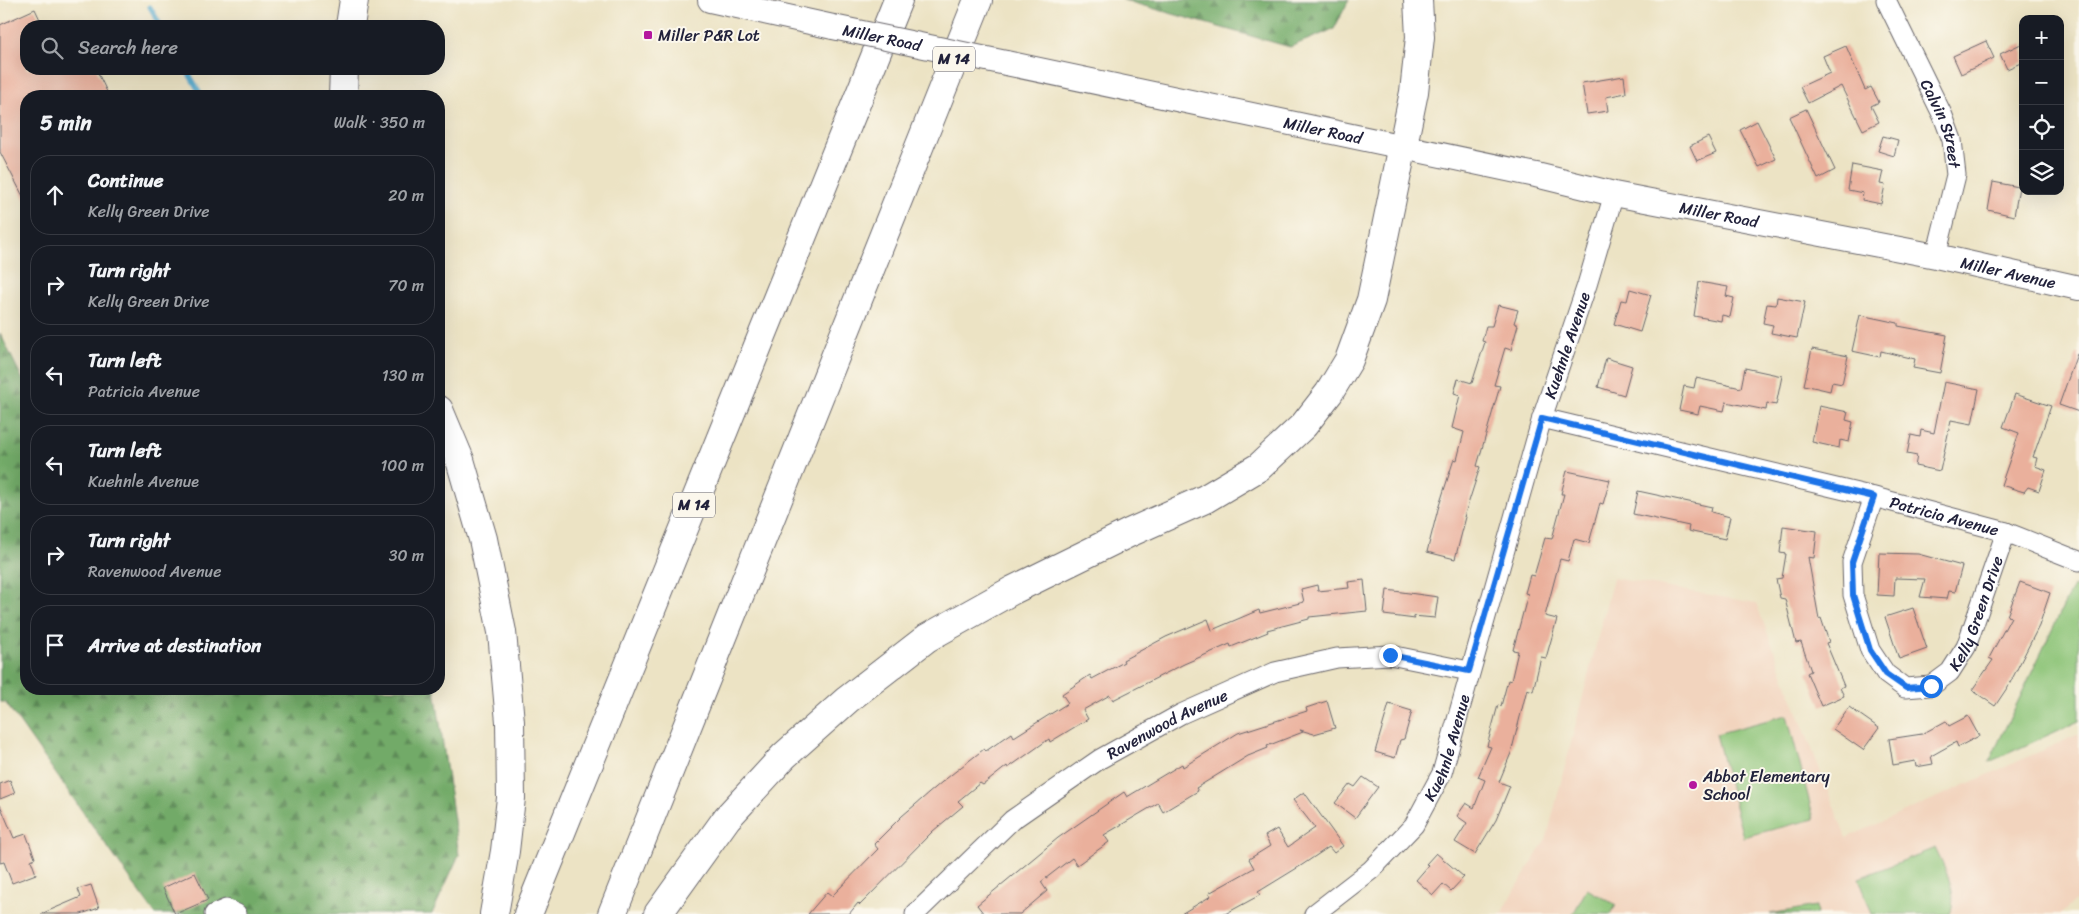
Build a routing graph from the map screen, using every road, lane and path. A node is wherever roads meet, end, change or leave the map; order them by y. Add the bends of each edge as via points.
1 (354, 0) edge
2 (710, 0) edge
3 (898, 0) edge
4 (978, 0) edge
5 (1418, 0) edge
6 (1886, 0) edge
7 (351, 20) edge
8 (344, 75) edge
9 (343, 90) edge
10 (1403, 146) junction
11 (1614, 194) junction
12 (1936, 256) junction
13 (2079, 288) edge
14 (1542, 418) junction
15 (445, 424) edge
16 (1874, 497) junction
17 (2006, 532) junction
18 (2079, 561) edge
19 (1469, 671) junction
20 (214, 914) edge
21 (237, 914) edge
22 (494, 914) edge
23 (528, 914) edge
24 (612, 914) edge
25 (658, 914) edge
26 (915, 914) edge
27 (1315, 914) edge

1 - 7 highway
2 - 10 main road, Miller Road, bridge
3 - 23 highway, M 14
4 - 24 highway, M 14
5 - 10 highway via 1419,46
6 - 12 street, Calvin Street via 1944,116 1952,140 1956,175
8 - 9 highway
10 - 11 main road, Miller Road
10 - 25 highway via 1371,300 1349,360 1304,425 1259,468 1205,499 1012,590 927,638 847,700 784,756 727,818
11 - 12 main road, Miller Road
11 - 14 street, Kuehnle Avenue
12 - 13 main road, Miller Avenue
14 - 16 street, Patricia Avenue
14 - 19 street, Kuehnle Avenue
15 - 22 highway via 460,460 483,538 502,632 510,722 511,798
16 - 17 street, Patricia Avenue
16 - 17 street, Kelly Green Drive via 1852,562 1853,595 1870,650 1886,674 1906,688 1931,686 1950,672 1966,647
17 - 18 street, Patricia Avenue
19 - 26 street, Ravenwood Avenue via 1390,655 1336,658 1275,672 1181,714 1100,759 1012,820
19 - 27 street, Kuehnle Avenue via 1442,773 1414,825 1371,870
20 - 21 street via 226,909

